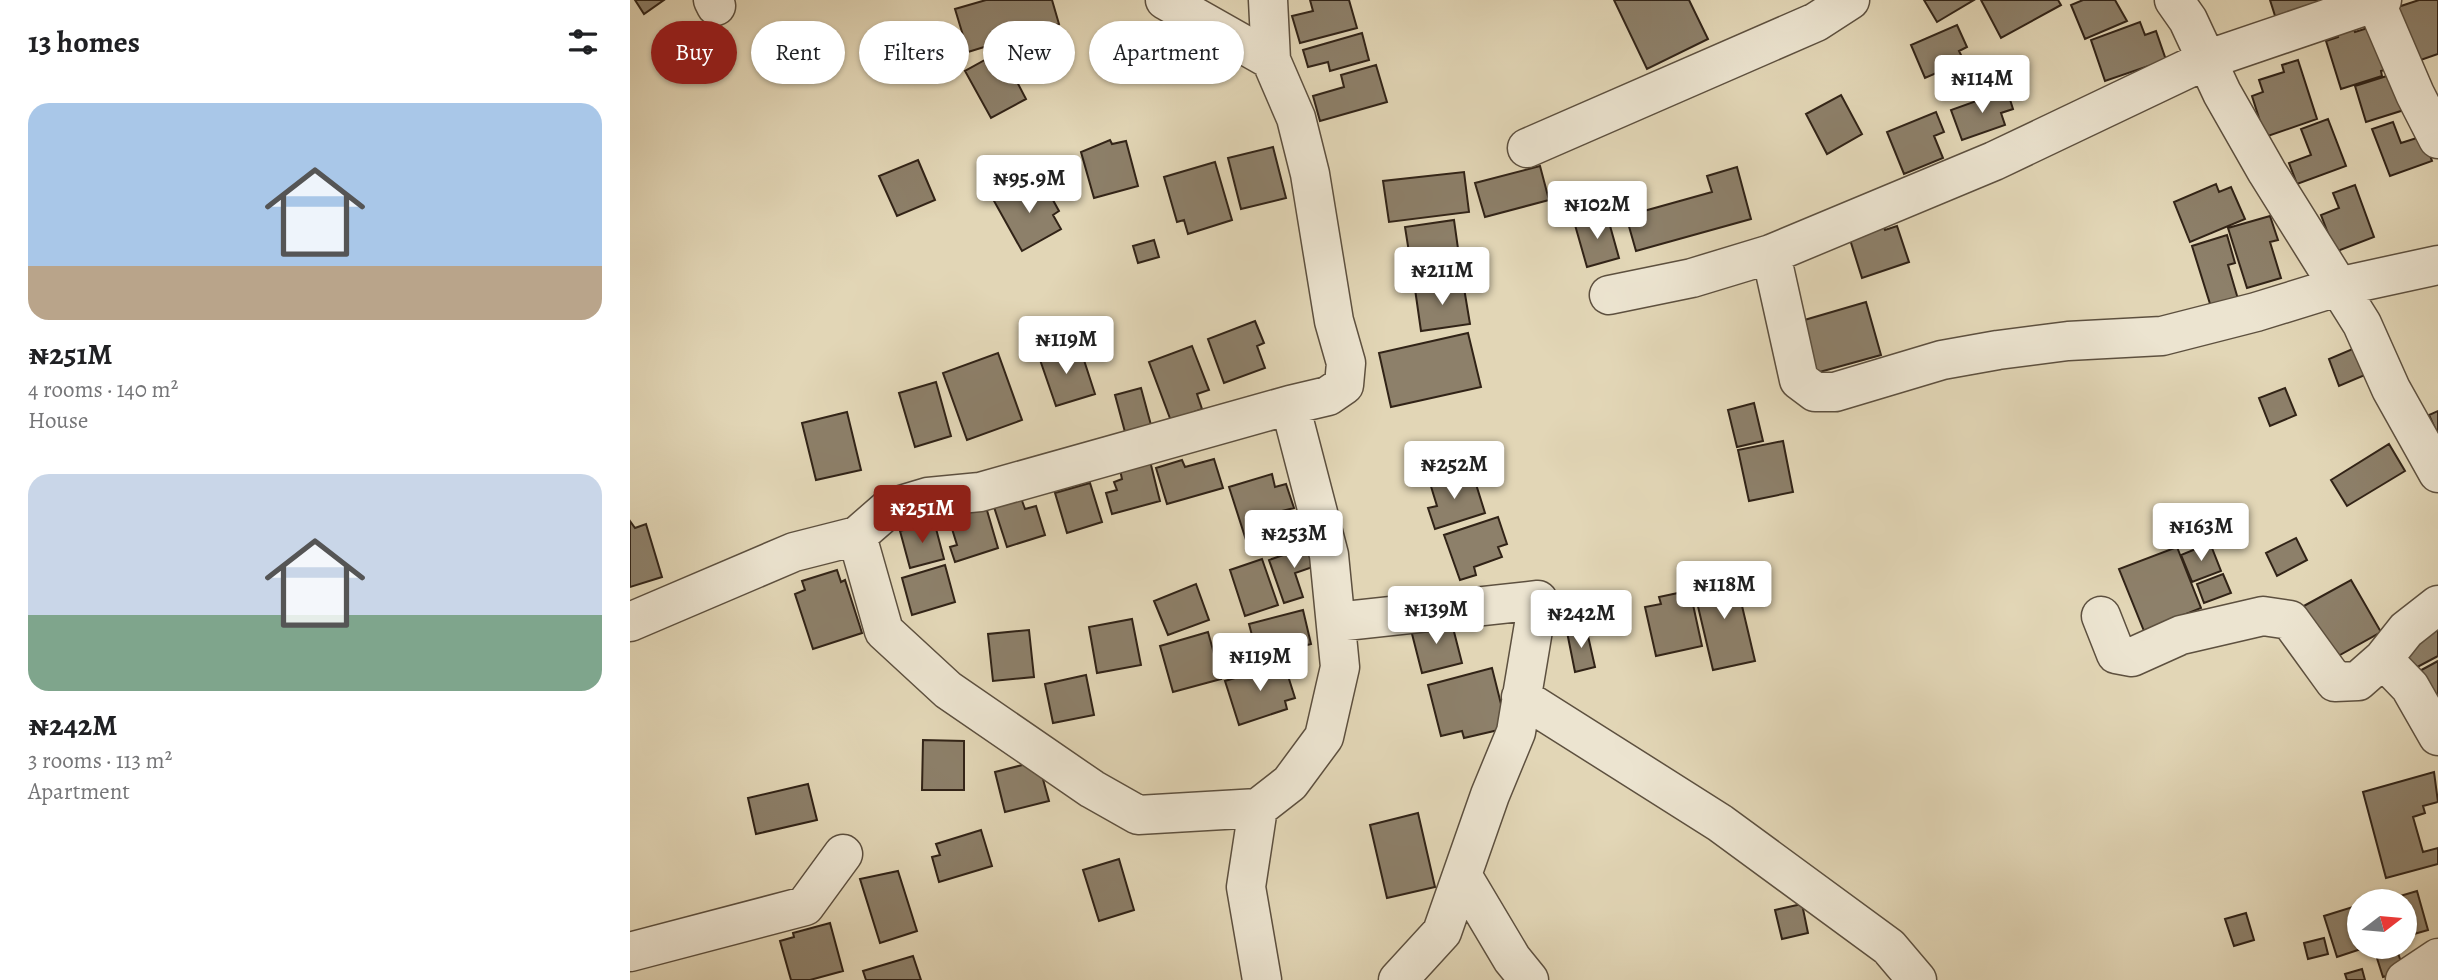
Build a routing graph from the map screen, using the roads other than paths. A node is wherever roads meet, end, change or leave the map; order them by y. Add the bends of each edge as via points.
1 (1165, 0) edge
2 (1268, 0) edge
3 (1850, 0) edge
4 (2174, 0) edge
5 (2379, 1) edge
6 (1271, 60) junction
7 (2206, 60) junction
8 (2438, 139) edge
9 (1527, 148) dead end
10 (1771, 254) junction
11 (2438, 265) edge
12 (2337, 287) junction
13 (1609, 295) dead end
14 (1290, 405) junction
15 (2438, 473) edge
16 (858, 536) junction
17 (2438, 605) edge
18 (2101, 617) dead end
19 (630, 622) edge
20 (1336, 622) junction
21 (2383, 659) junction
22 (1521, 697) junction
23 (2438, 736) edge
24 (1258, 808) junction
25 (843, 854) dead end
26 (1462, 875) junction
27 (630, 952) edge
28 (2438, 958) edge
29 (1262, 980) edge
30 (1398, 980) edge
31 (1529, 980) edge
32 (1917, 980) edge
33 (2405, 980) edge

1 - 6 street
2 - 6 street
3 - 9 street via 1816,22
4 - 7 street
5 - 7 street
5 - 8 street
6 - 14 street via 1296,118 1310,174 1334,321 1346,363 1344,385 1328,396
7 - 10 street via 1994,161
7 - 12 street
10 - 12 street via 1799,380 1815,392 1835,392 1942,360 1998,350 2162,336
10 - 13 street via 1692,278
11 - 12 street
12 - 15 street via 2362,324 2391,389
14 - 16 street via 980,492 928,497 888,509
14 - 20 street via 1329,555
16 - 19 street via 794,552
16 - 24 street via 884,631 948,690 1092,789 1138,815
17 - 21 street via 2406,630
18 - 21 street via 2116,653 2132,657 2181,635 2263,616 2290,620 2336,682 2358,681
20 - 22 street via 1538,600
20 - 24 street via 1340,667 1324,737 1290,783
21 - 23 street via 2410,687
22 - 26 street via 1516,732
22 - 32 street via 1720,823 1889,947
24 - 29 street via 1246,887
25 - 27 street via 806,906
26 - 30 street via 1442,932
26 - 31 street
28 - 33 street

